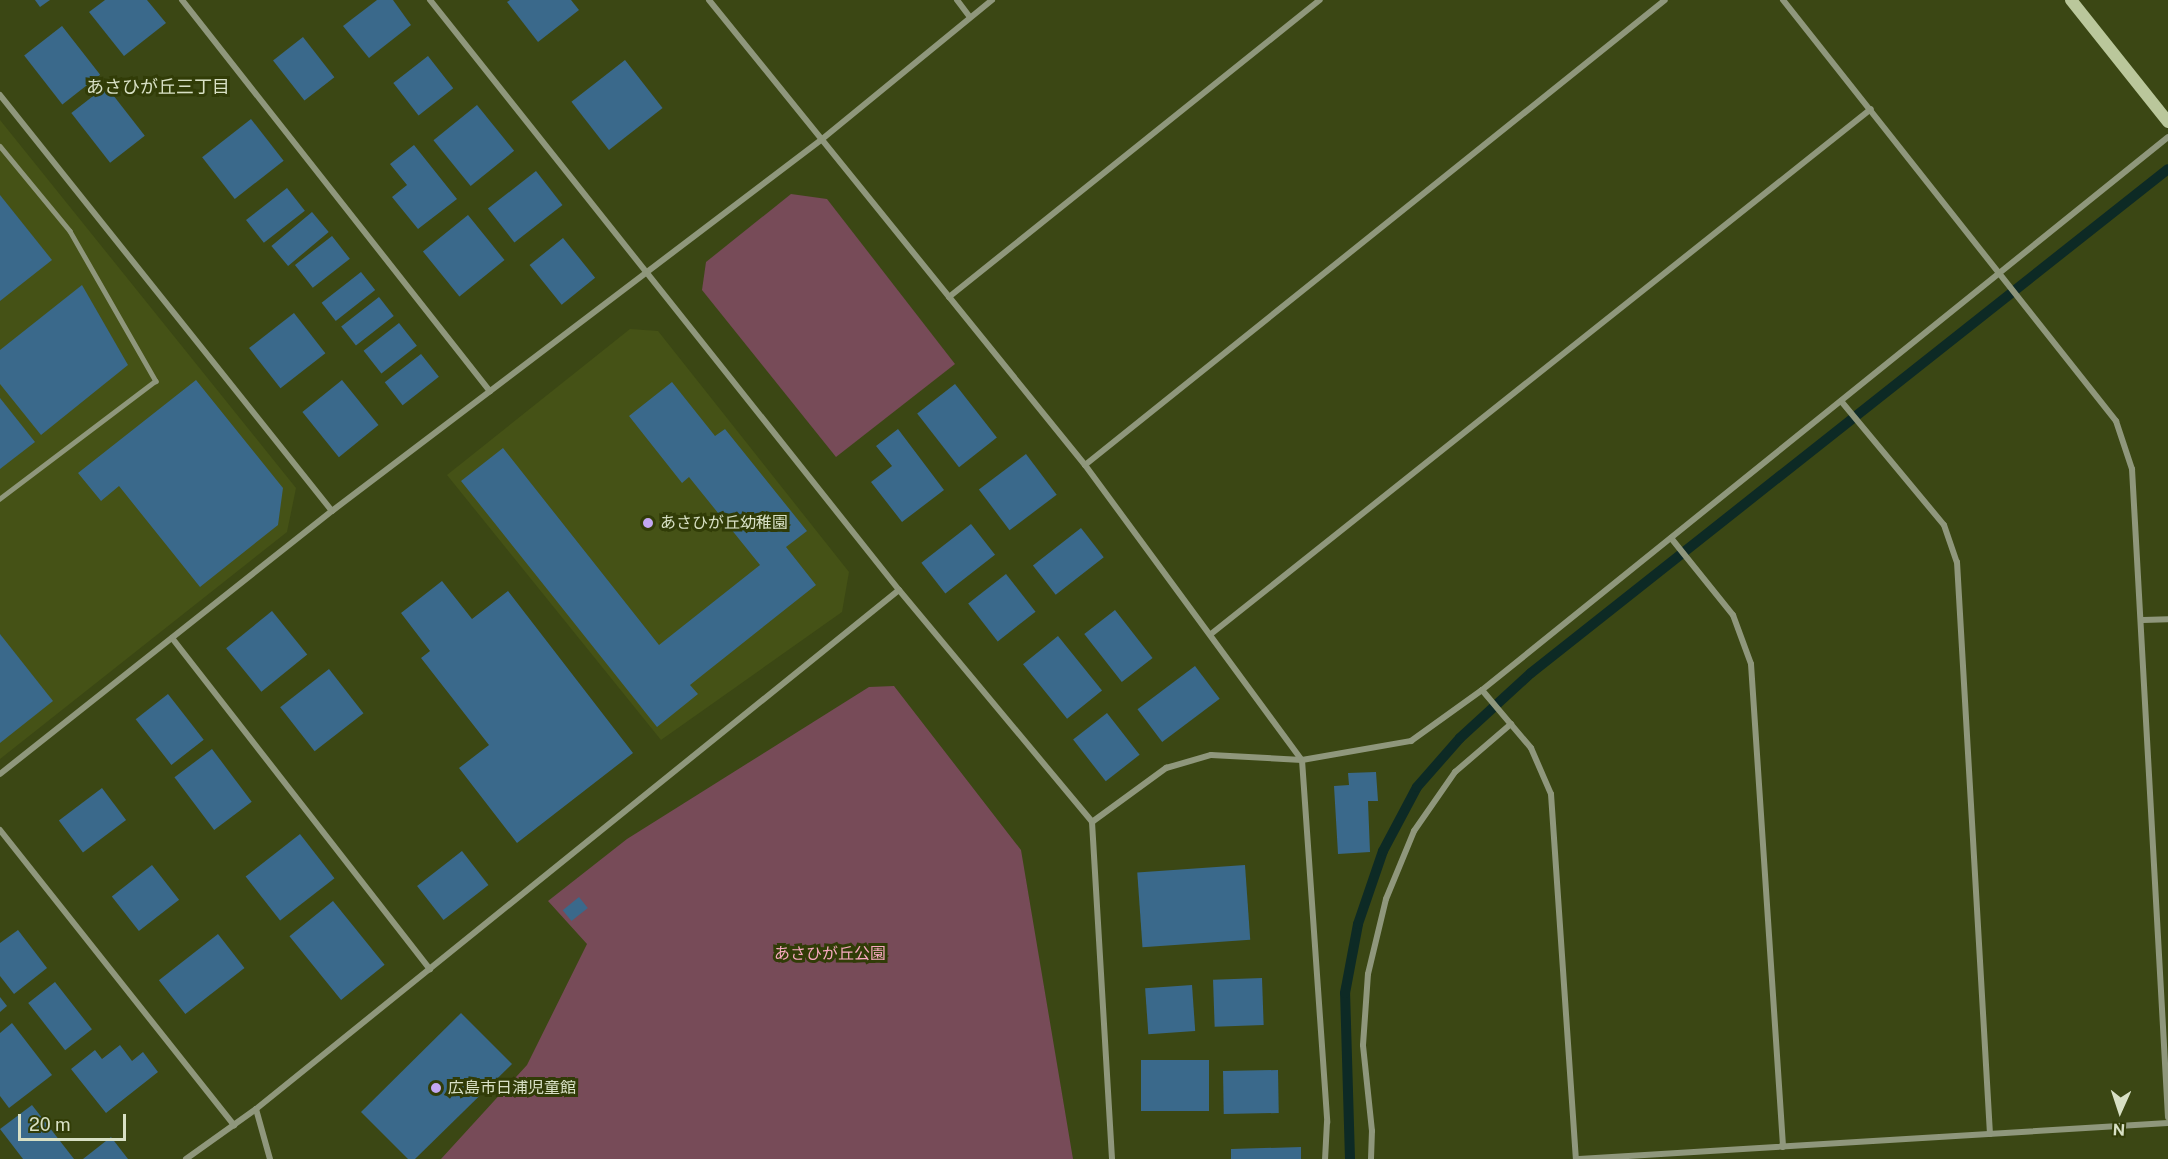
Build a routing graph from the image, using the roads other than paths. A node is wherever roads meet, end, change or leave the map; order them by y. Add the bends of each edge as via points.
1 (182, 0) edge
2 (430, 0) edge
3 (709, 0) edge
4 (957, 0) edge
5 (992, 0) edge
6 (1320, 0) edge
7 (1665, 0) edge
8 (1783, 0) edge
9 (2071, 0) edge
10 (970, 17) junction
11 (0, 94) edge
12 (1871, 109) junction
13 (2168, 122) edge
14 (2168, 137) edge
15 (821, 140) junction
16 (0, 146) edge
17 (647, 271) junction
18 (2002, 272) junction
19 (949, 297) junction
20 (490, 391) junction
21 (1841, 401) junction
22 (1085, 465) junction
23 (0, 499) edge
24 (332, 511) junction
25 (1671, 538) junction
26 (899, 590) junction
27 (2168, 619) edge
28 (2143, 620) junction
29 (1211, 634) junction
30 (172, 638) junction
31 (1482, 690) junction
32 (1511, 724) junction
33 (1302, 760) junction
34 (0, 774) edge
35 (1092, 822) junction
36 (0, 830) edge
37 (430, 969) junction
38 (256, 1109) junction
39 (2168, 1117) edge
40 (2168, 1123) edge
41 (234, 1125) junction
42 (1990, 1134) junction
43 (1783, 1147) junction
44 (186, 1159) edge
45 (270, 1159) edge
46 (1112, 1159) edge
47 (1325, 1159) edge
48 (1371, 1159) edge
49 (1577, 1159) edge

1 - 20 street
2 - 17 street
3 - 15 street
4 - 10 street
5 - 10 street
6 - 19 street
7 - 22 street
8 - 12 street
9 - 13 street
10 - 15 street
11 - 24 street
12 - 18 street
12 - 29 street
14 - 18 street
15 - 17 street
15 - 19 street
16 - 23 lane via 70,231 156,381
17 - 20 street
17 - 26 street
18 - 21 street
18 - 28 street via 2116,421 2132,469
19 - 22 street
20 - 24 street
21 - 25 street
21 - 42 street via 1944,525 1957,562
22 - 29 street
24 - 30 street
25 - 31 street
25 - 43 street via 1733,615 1751,664
26 - 35 street
26 - 37 street
27 - 28 street
28 - 39 street
29 - 33 street
30 - 34 street
30 - 37 street
31 - 32 street
31 - 33 street via 1411,741
32 - 48 street via 1455,772 1414,831 1386,899 1368,974 1363,1045
32 - 49 street via 1531,748 1551,794
33 - 35 street via 1211,755 1188,761 1166,768
33 - 47 street via 1326,1122
35 - 46 street
36 - 41 street
37 - 38 street
38 - 41 street
38 - 45 street
40 - 42 street
41 - 44 street
42 - 43 street
43 - 49 street

